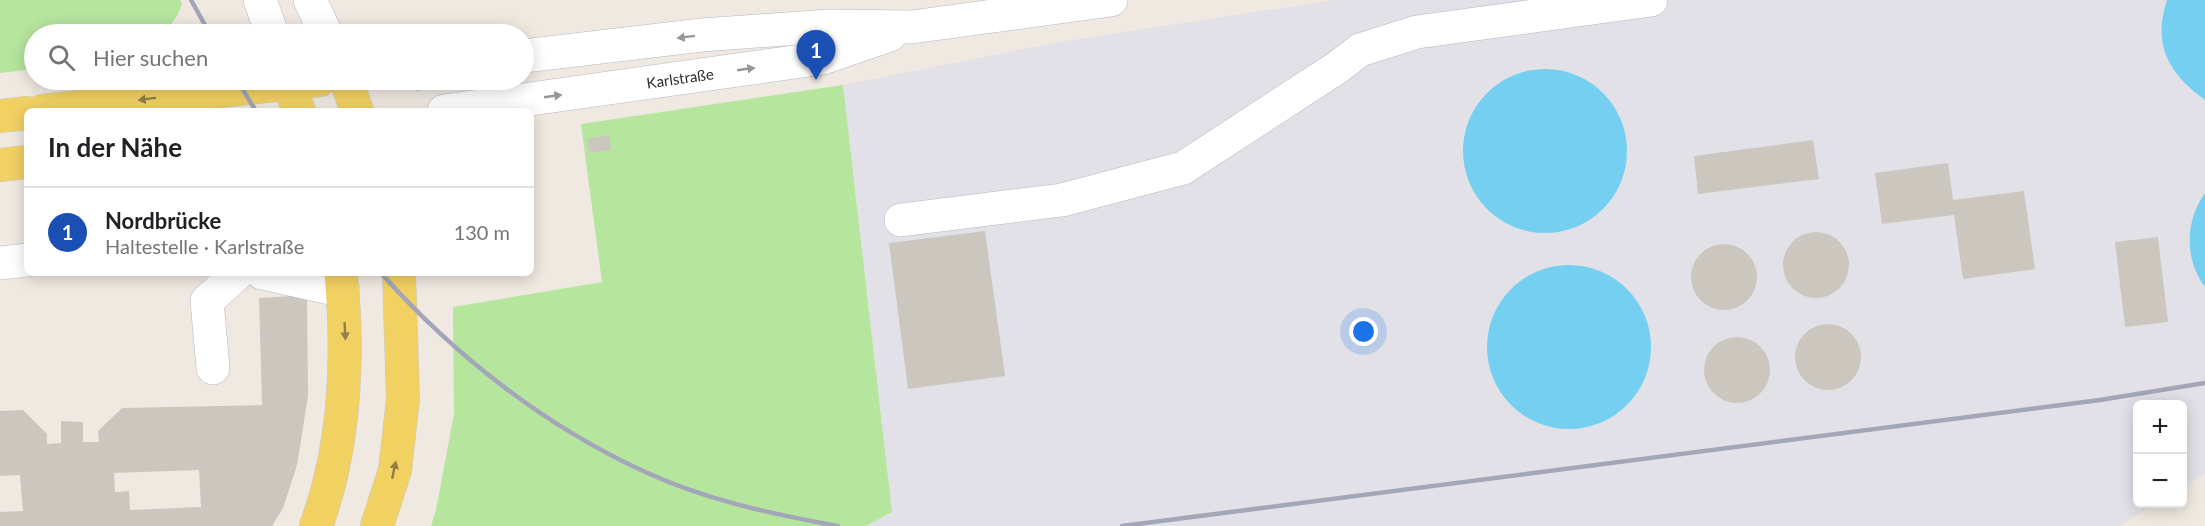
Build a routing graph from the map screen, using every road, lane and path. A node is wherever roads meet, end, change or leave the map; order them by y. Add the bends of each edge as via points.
1 (260, 0) edge
2 (310, 0) edge
3 (1112, 0) edge
4 (1651, 0) edge
5 (268, 24) edge
6 (321, 24) edge
7 (912, 27) junction
8 (534, 55) edge
9 (277, 90) edge
10 (350, 90) edge
11 (76, 108) edge
12 (356, 108) edge
13 (465, 108) edge
14 (24, 113) edge
15 (0, 116) edge
16 (24, 162) edge
17 (0, 165) edge
18 (901, 220) dead end
19 (24, 260) edge
20 (0, 263) edge
21 (235, 276) edge
22 (289, 276) edge
23 (399, 276) edge
24 (342, 282) edge
25 (213, 368) dead end
26 (316, 526) edge
27 (377, 526) edge

1 - 5 street
2 - 6 street
3 - 7 street, Karlstraße
4 - 18 street via 1417,32 1360,50 1183,168 1062,200
7 -> 8 street, Karlstraße via 828,26 702,35
13 -> 7 street, Karlstraße via 823,58
9 -> 11 main road
10 - 12 main road
14 - 15 main road
16 - 17 main road
19 - 20 street
21 - 25 street via 207,301
22 - 24 street
27 -> 23 main road via 395,470 404,399
24 -> 26 main road via 346,351 340,433

